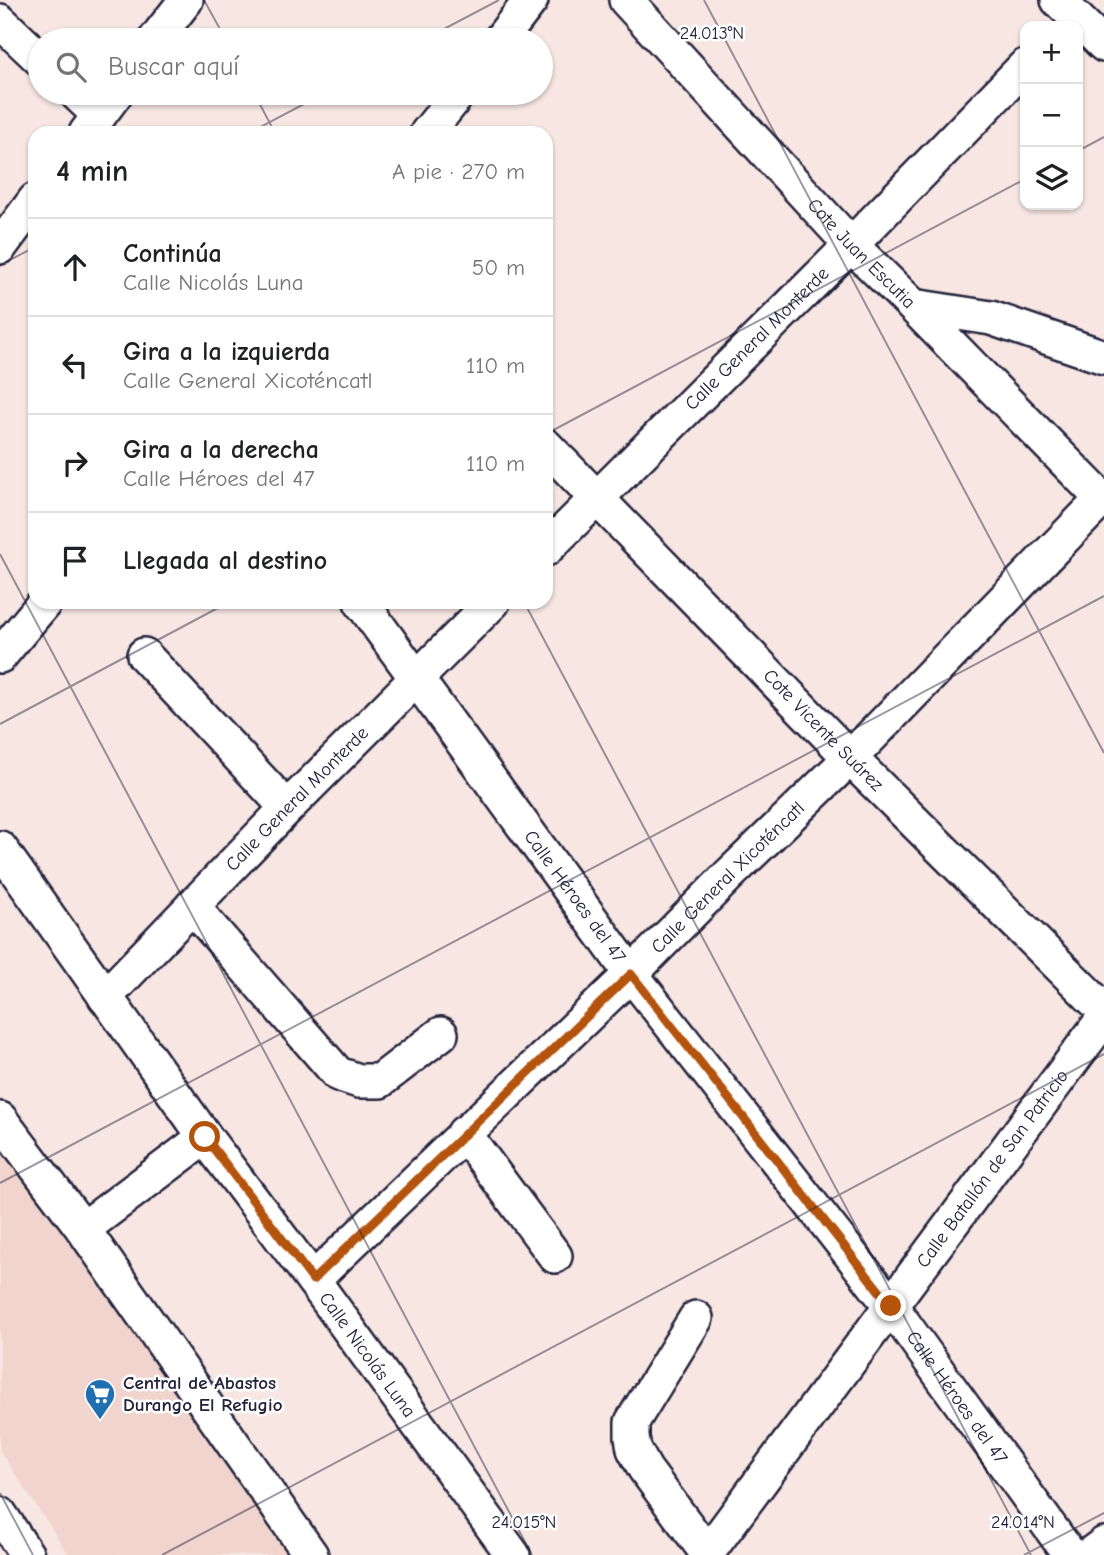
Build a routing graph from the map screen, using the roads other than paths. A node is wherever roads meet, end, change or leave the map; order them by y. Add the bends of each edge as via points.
1 (186, 0) edge
2 (531, 0) edge
3 (626, 0) edge
4 (1072, 10) edge
5 (0, 21) edge
6 (164, 28) edge
7 (509, 28) edge
8 (1104, 45) edge
9 (28, 48) edge
10 (1020, 71) edge
11 (449, 105) edge
12 (433, 126) edge
13 (28, 209) edge
14 (851, 245) junction
15 (0, 247) edge
16 (913, 306) junction
17 (1104, 357) edge
18 (553, 453) edge
19 (596, 499) junction
20 (1103, 499) edge
21 (553, 542) edge
22 (39, 609) edge
23 (366, 609) edge
24 (486, 609) edge
25 (144, 655) dead end
26 (0, 656) edge
27 (416, 679) junction
28 (850, 758) junction
29 (287, 808) junction
30 (0, 848) edge
31 (192, 906) junction
32 (631, 974) junction
33 (105, 997) junction
34 (1104, 1010) edge
35 (1104, 1018) edge
36 (441, 1034) dead end
37 (0, 1119) edge
38 (464, 1133) junction
39 (205, 1137) junction
40 (83, 1229) junction
41 (555, 1256) dead end
42 (313, 1280) junction
43 (891, 1306) junction
44 (696, 1318) dead end
45 (0, 1514) edge
46 (1104, 1544) edge
47 (706, 1554) edge
48 (27, 1555) edge
49 (311, 1555) edge
50 (513, 1555) edge
51 (1070, 1555) edge
52 (1089, 1555) edge

1 - 6 street
2 - 7 street
3 - 14 street, Cote Juan Escutia
4 - 8 street
5 - 9 street
10 - 14 street, Calle General Monterde
11 - 12 street
13 - 15 street
14 - 16 street, Cote Juan Escutia
14 - 19 street, Calle General Monterde
16 - 17 street via 991,318
16 - 20 street, Cote Juan Escutia
18 - 19 street, Cote Vicente Suárez
19 - 21 street, Calle General Monterde
19 - 28 street, Cote Vicente Suárez
20 - 28 street, Calle General Xicoténcatl
22 - 26 street
23 - 27 street, Calle Héroes del 47
24 - 27 street, Calle General Monterde
25 - 29 street
27 - 29 street, Calle General Monterde
27 - 32 street, Calle Héroes del 47
28 - 32 street, Calle General Xicoténcatl
28 - 34 street, Cote Vicente Suárez
29 - 31 street, Calle General Monterde
30 - 33 street, Calle Nicolás Luna
31 - 33 street, Calle General Monterde
31 - 36 street via 338,1074 380,1081
32 - 38 street, Calle General Xicoténcatl
32 - 43 street, Calle Héroes del 47
33 - 39 street, Calle Nicolás Luna
35 - 43 street, Calle Batallón de San Patricio
37 - 40 street
38 - 41 street
38 - 42 street, Calle General Xicoténcatl
39 - 40 street
39 - 42 street, Calle Nicolás Luna
40 - 49 street
42 - 50 street, Calle Nicolás Luna
43 - 47 street, Calle Batallón de San Patricio
43 - 51 street, Calle Héroes del 47
44 - 47 street via 632,1422 632,1437 645,1469
45 - 48 street
46 - 52 street

